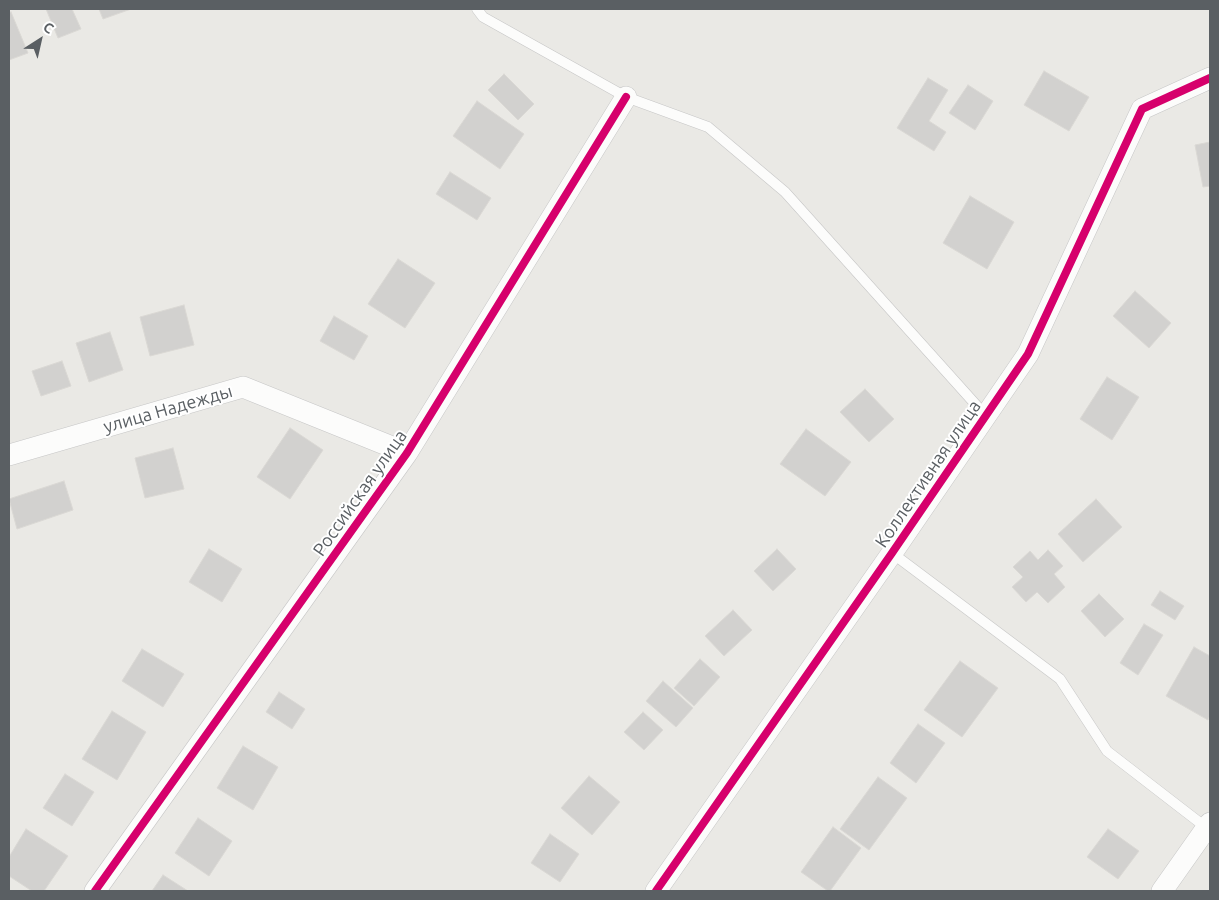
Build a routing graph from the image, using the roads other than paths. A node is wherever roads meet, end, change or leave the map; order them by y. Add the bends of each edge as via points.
1 (477, 9) edge
2 (1209, 79) edge
3 (626, 97) junction
4 (986, 416) junction
5 (407, 453) junction
6 (9, 455) edge
7 (892, 553) junction
8 (1209, 827) edge
9 (95, 891) edge
10 (656, 891) edge
11 (1162, 891) edge

1 - 3 lane via 483,17
2 - 4 street, Коллективная улица via 1142,109 1028,354
3 - 4 lane via 708,127 785,192
3 - 5 street, Российская улица
4 - 7 street, Коллективная улица
5 - 6 street, улица Надежды via 243,387
5 - 9 street, Российская улица
7 - 8 lane via 1060,679 1107,751
7 - 10 street, Коллективная улица
8 - 11 street

